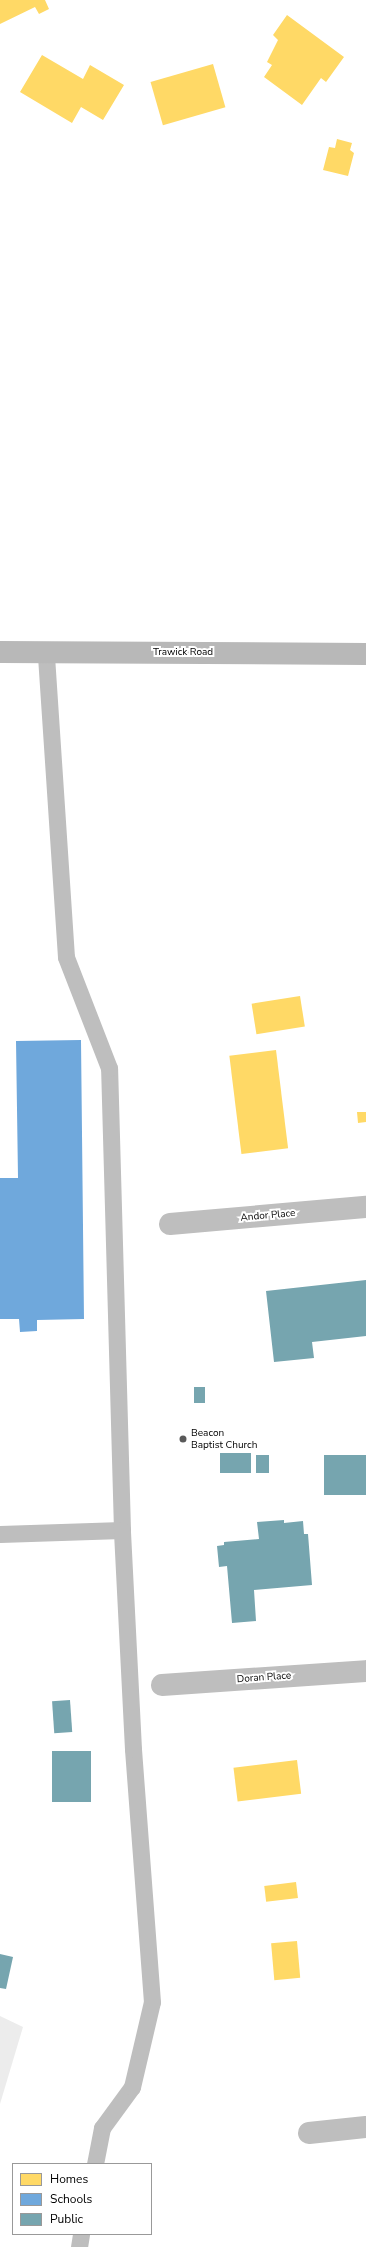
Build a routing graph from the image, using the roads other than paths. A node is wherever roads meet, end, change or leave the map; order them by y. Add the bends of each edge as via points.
1 (0, 652) edge
2 (46, 652) junction
3 (366, 654) edge
4 (366, 1207) edge
5 (170, 1224) dead end
6 (122, 1530) junction
7 (0, 1534) edge
8 (366, 1672) edge
9 (162, 1685) dead end
10 (366, 2127) edge
11 (309, 2133) dead end
12 (95, 2163) edge
13 (80, 2235) edge
14 (79, 2247) edge

1 - 2 street, Trawick Road
2 - 3 street, Trawick Road
2 - 6 lane via 66,957 109,1068
4 - 5 street, Andor Place
6 - 7 lane
6 - 12 lane via 133,1750 152,2002 132,2087 102,2128
8 - 9 street, Doran Place
10 - 11 street
13 - 14 lane

